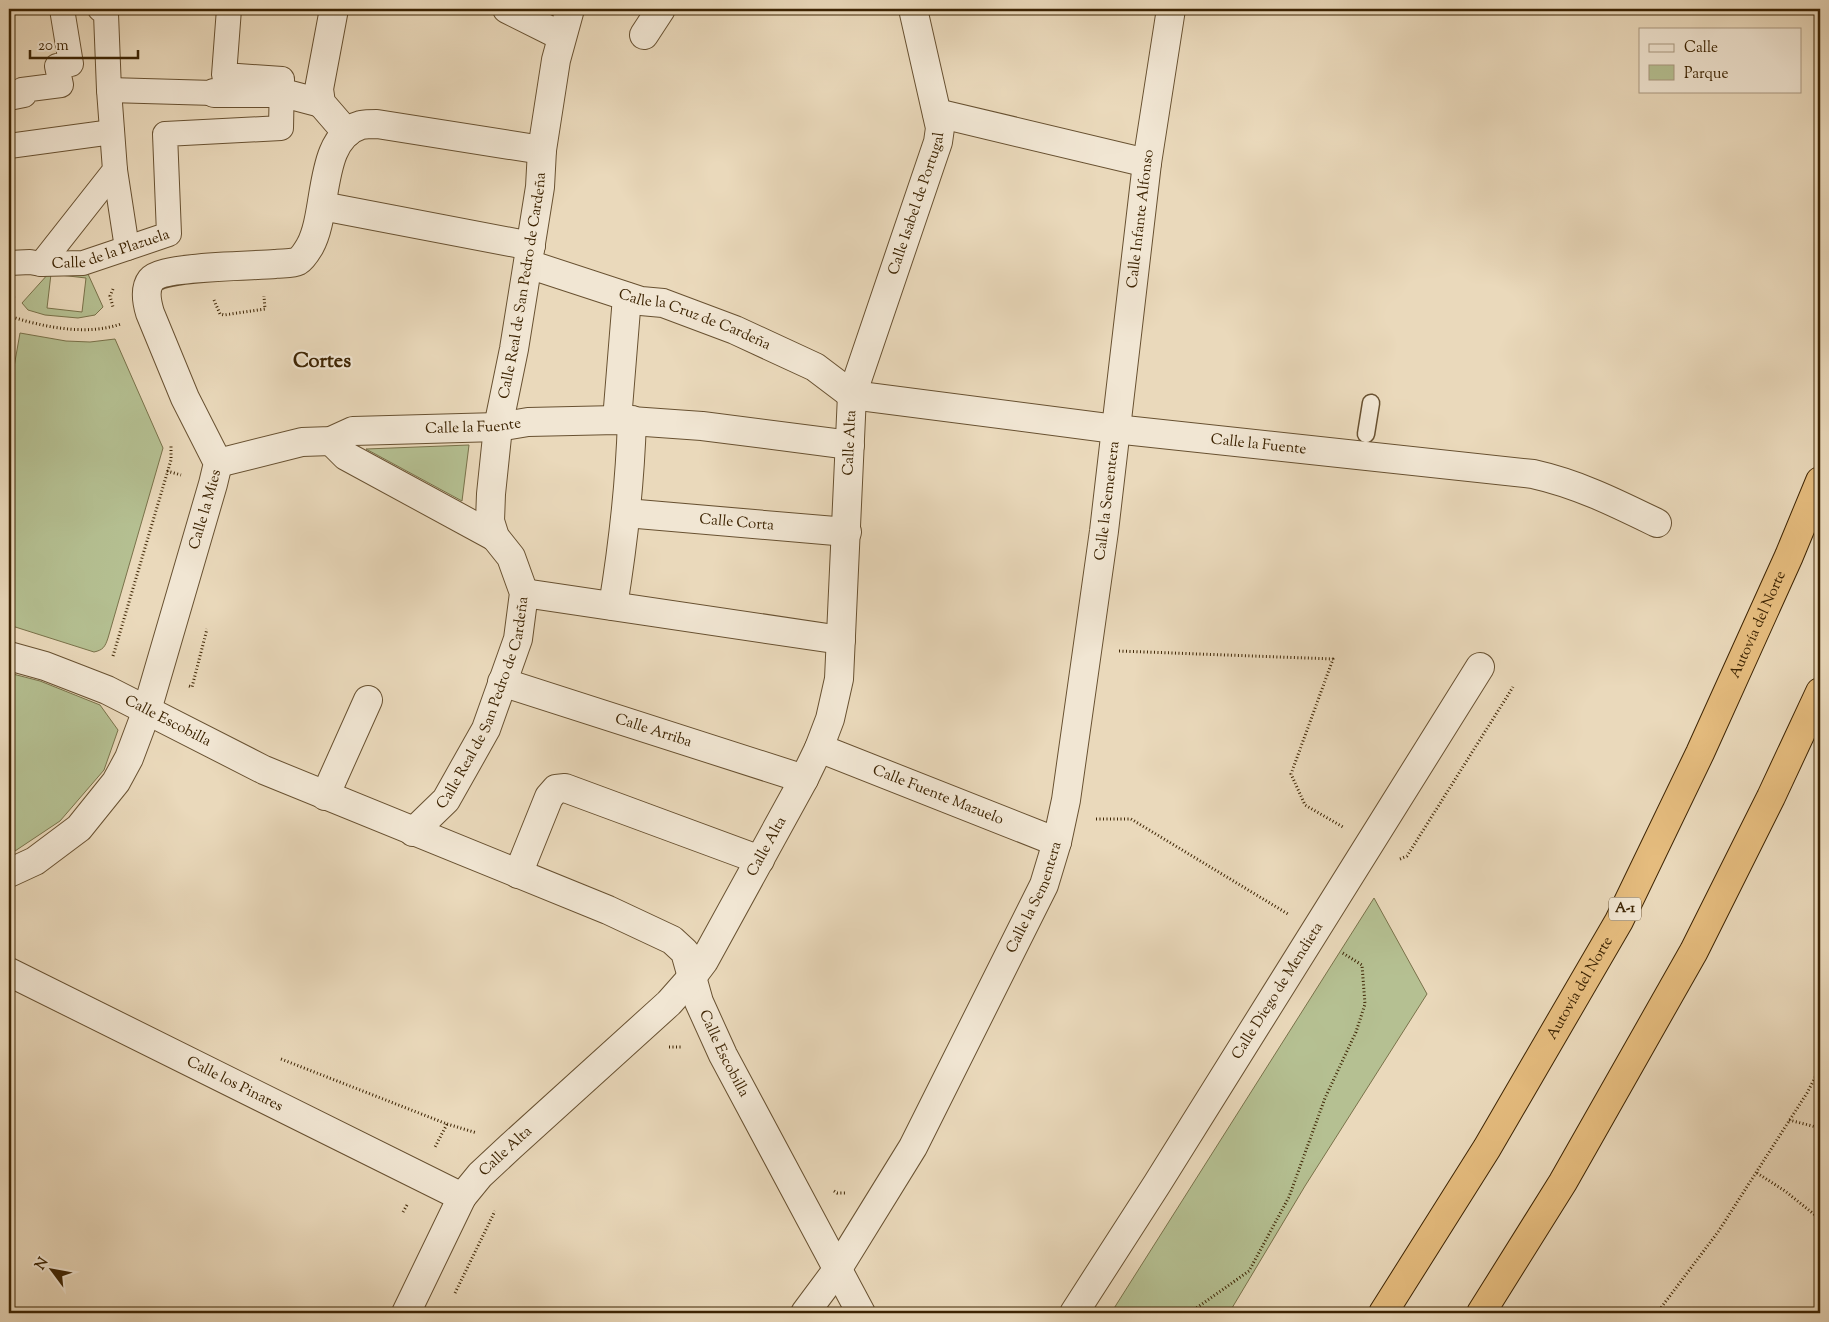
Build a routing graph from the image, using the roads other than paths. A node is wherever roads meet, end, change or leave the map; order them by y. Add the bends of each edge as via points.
1 (62, 9) edge
2 (100, 9) edge
3 (229, 9) edge
4 (334, 9) edge
5 (507, 9) edge
6 (570, 9) edge
7 (661, 9) edge
8 (913, 9) edge
9 (1171, 9) edge
10 (644, 35) dead end
11 (562, 36) junction
12 (109, 90) junction
13 (214, 93) joint
14 (283, 93) junction
15 (9, 98) edge
16 (321, 102) junction
17 (937, 113) junction
18 (112, 132) junction
19 (347, 133) junction
20 (9, 146) edge
21 (542, 150) junction
22 (1147, 164) junction
23 (115, 170) junction
24 (322, 206) junction
25 (127, 248) junction
26 (529, 255) junction
27 (9, 263) edge
28 (41, 264) junction
29 (627, 297) junction
30 (852, 395) junction
31 (1371, 403) dead end
32 (624, 420) junction
33 (498, 427) junction
34 (1115, 429) junction
35 (1366, 434) dead end
36 (331, 441) junction
37 (850, 445) junction
38 (218, 463) junction
39 (1820, 481) edge
40 (626, 513) junction
41 (1657, 523) dead end
42 (847, 532) junction
43 (495, 537) junction
44 (524, 593) junction
45 (613, 606) junction
46 (841, 640) junction
47 (9, 656) edge
48 (1480, 667) dead end
49 (502, 682) junction
50 (1820, 692) edge
51 (368, 700) dead end
52 (147, 710) junction
53 (819, 748) junction
54 (804, 779) junction
55 (324, 796) junction
56 (413, 832) junction
57 (1057, 842) junction
58 (760, 860) junction
59 (9, 873) edge
60 (518, 874) junction
61 (9, 972) edge
62 (692, 978) junction
63 (462, 1197) junction
64 (837, 1270) junction
65 (406, 1313) edge
66 (804, 1313) edge
67 (861, 1313) edge
68 (1074, 1313) edge
69 (1383, 1313) edge
70 (1481, 1313) edge

1 - 15 street via 71,64 57,66 61,85 22,90 24,95
2 - 12 street via 106,14
3 - 14 street via 224,75 282,79
4 - 16 street via 321,74
5 - 11 street
6 - 11 street, Calle Real de San Pedro de Cardeña
7 - 10 street
8 - 17 street, Calle Isabel de Portugal
9 - 22 street, Calle Infante Alfonso
11 - 21 street, Calle Real de San Pedro de Cardeña
12 - 13 street
12 - 18 street
13 - 14 street
14 - 16 street
14 - 25 street, Calle de la Plazuela via 281,128 165,134 169,234
16 - 19 street
17 - 22 street
17 - 30 street, Calle Isabel de Portugal via 938,142
18 - 20 street
18 - 23 street
19 - 21 street via 362,125 376,124
19 - 24 street via 338,141 329,167
21 - 26 street, Calle Real de San Pedro de Cardeña via 540,187
22 - 34 street, Calle Infante Alfonso
23 - 25 street
23 - 28 street
24 - 26 street
24 - 38 street, Calle la Mies via 313,240 298,261 177,270 152,279 149,300 185,398
25 - 28 street, Calle de la Plazuela via 83,262
26 - 29 street, Calle la Cruz de Cardeña
26 - 33 street, Calle Real de San Pedro de Cardeña
27 - 28 street, Calle de la Plazuela
29 - 30 street, Calle la Cruz de Cardeña via 641,302 663,303 735,330 815,367
29 - 32 street
30 - 34 street, Calle la Fuente
30 - 37 street, Calle Alta
31 - 35 lane
32 - 33 street, Calle la Fuente via 528,422
32 - 37 street, Calle la Fuente via 702,426
32 - 40 street
33 - 36 street, Calle la Fuente via 353,431
33 - 43 street, Calle Real de San Pedro de Cardeña via 490,521
34 - 41 street, Calle la Fuente via 1533,474 1595,492
34 - 57 street, Calle la Sementera via 1104,531 1066,800
36 - 38 street, Calle la Fuente via 302,442
36 - 43 street, Calle Real de San Pedro de Cardeña via 346,456
37 - 42 street, Calle Alta
38 - 52 street, Calle la Mies
39 - 69 highway, Autovía del Norte / A-1 via 1700,753 1619,921 1488,1148
40 - 42 street, Calle Corta
40 - 45 street
42 - 46 street, Calle Alta
43 - 44 street, Calle Real de San Pedro de Cardeña via 510,558
44 - 45 street
44 - 49 street, Calle Real de San Pedro de Cardeña via 518,639
45 - 46 street
46 - 53 street, Calle Alta via 840,679
47 - 52 street, Calle Escobilla via 107,690
48 - 68 street, Calle Diego de Mendieta
49 - 54 street, Calle Arriba
49 - 56 street, Calle Real de San Pedro de Cardeña via 486,729 446,800
50 - 70 highway via 1694,951 1563,1182
51 - 55 street
52 - 55 street, Calle Escobilla via 264,770
52 - 59 street, Calle la Mies via 129,758 94,813 66,840 35,861
53 - 54 street, Calle Alta
53 - 57 street, Calle Fuente Mazuelo
54 - 58 street, Calle Alta
55 - 56 street, Calle Escobilla
56 - 60 street, Calle Escobilla
57 - 64 street, Calle la Sementera via 1041,891 913,1147
58 - 60 street via 565,788 556,789 549,797
58 - 62 street, Calle Alta
60 - 62 street, Calle Escobilla via 672,940 685,952
61 - 63 street, Calle los Pinares
62 - 63 street, Calle Alta via 619,1050 510,1146
62 - 64 street, Calle Escobilla via 723,1055
63 - 65 street, Calle Alta
64 - 66 street, Calle la Sementera
64 - 67 street, Calle Escobilla

